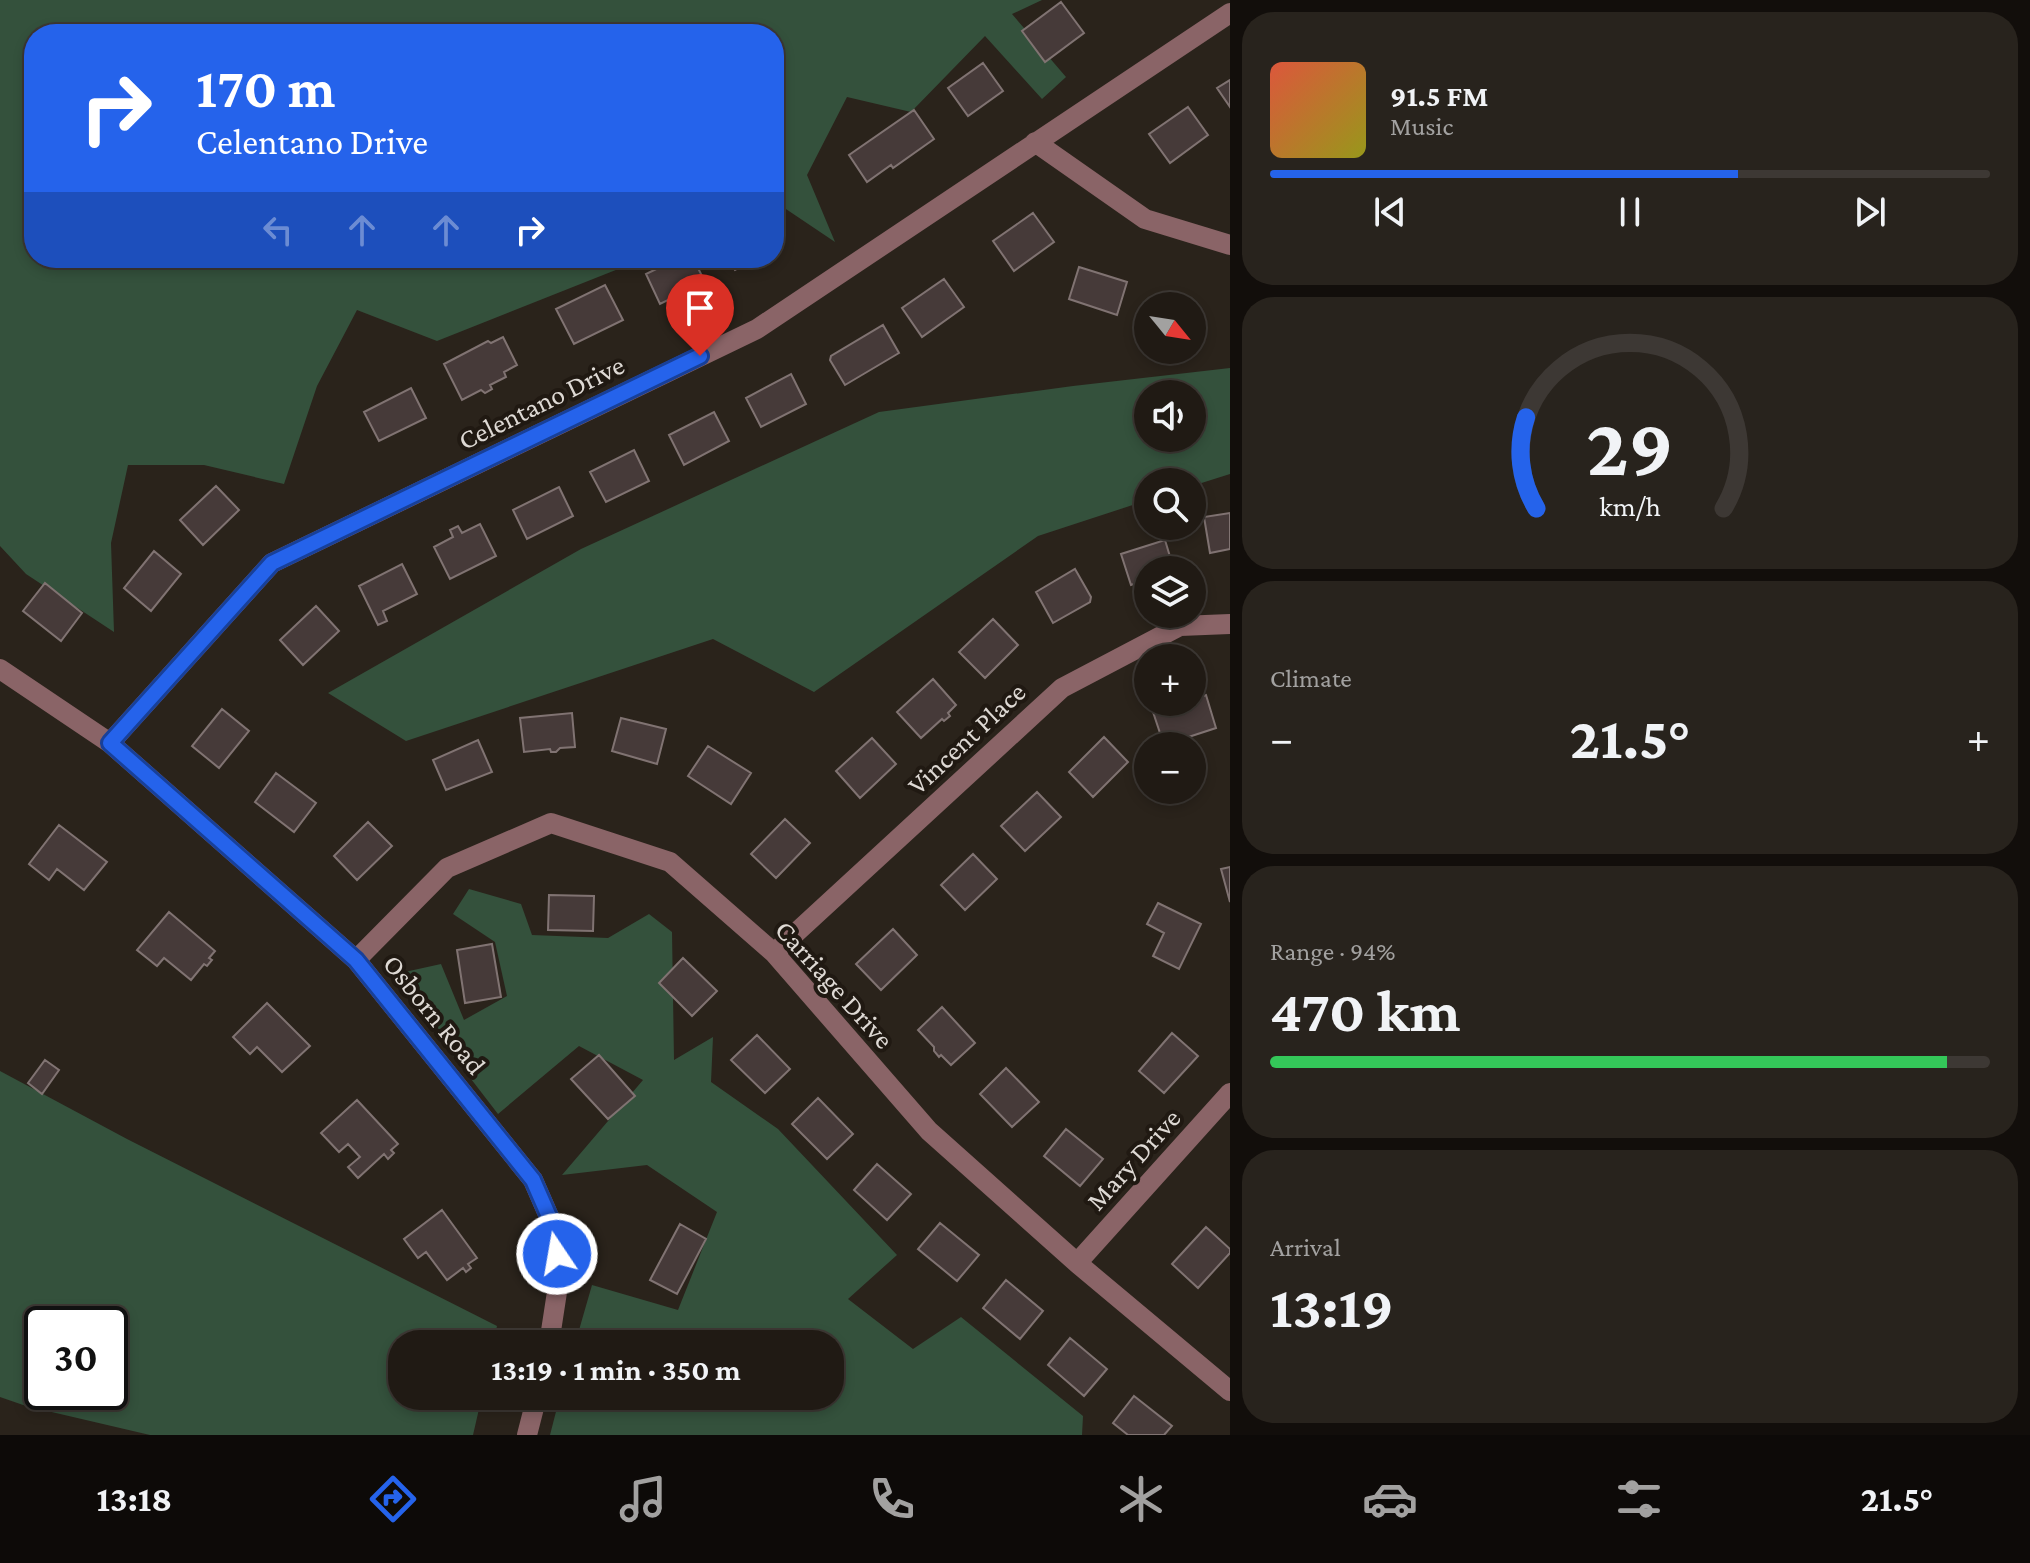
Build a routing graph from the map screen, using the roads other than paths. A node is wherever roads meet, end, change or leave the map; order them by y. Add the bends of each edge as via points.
1 (1230, 13) edge
2 (1035, 142) junction
3 (1230, 245) edge
4 (1230, 624) edge
5 (0, 669) edge
6 (110, 743) junction
7 (774, 953) junction
8 (356, 960) junction
9 (1230, 1093) edge
10 (1077, 1263) junction
11 (551, 1330) edge
12 (1230, 1391) edge
13 (533, 1410) edge
14 (527, 1435) edge

1 - 2 street, Celentano Drive
2 - 3 street via 1145,219
2 - 6 street, Celentano Drive via 757,329 272,563
4 - 7 street, Vincent Place via 1180,626 1062,688
5 - 6 street, Osborn Road
6 - 8 street, Osborn Road
7 - 8 street, Carriage Drive via 670,862 551,823 447,868
7 - 10 street, Carriage Drive via 929,1131
8 - 11 street, Osborn Road via 533,1180 554,1228 559,1279
9 - 10 street, Mary Drive
10 - 12 street, Carriage Drive
13 - 14 street

